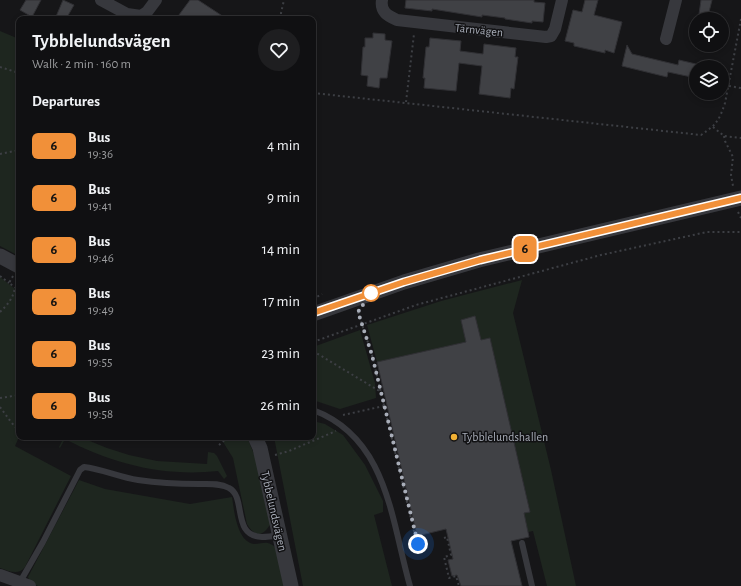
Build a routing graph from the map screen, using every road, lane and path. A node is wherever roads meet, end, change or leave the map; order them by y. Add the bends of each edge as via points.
1 (101, 0) edge
2 (156, 0) edge
3 (284, 0) edge
4 (382, 0) edge
5 (562, 0) edge
6 (676, 0) edge
7 (281, 16) edge
8 (741, 19) edge
9 (414, 23) junction
10 (666, 39) dead end
11 (0, 66) edge
12 (16, 72) edge
13 (729, 81) edge
14 (729, 86) edge
15 (741, 88) edge
16 (316, 93) edge
17 (726, 100) edge
18 (406, 102) junction
19 (713, 127) junction
20 (724, 136) junction
21 (741, 138) edge
22 (16, 151) edge
23 (0, 154) edge
24 (738, 198) edge
25 (741, 218) edge
26 (741, 232) edge
27 (0, 256) edge
28 (16, 264) edge
29 (16, 272) edge
30 (0, 276) edge
31 (10, 283) junction
32 (15, 287) joint
33 (322, 294) dead end
34 (316, 297) edge
35 (0, 312) edge
36 (358, 312) dead end
37 (316, 313) edge
38 (363, 324) junction
39 (316, 341) edge
40 (316, 353) edge
41 (380, 392) junction
42 (16, 395) edge
43 (0, 398) edge
44 (384, 406) junction
45 (0, 407) edge
46 (316, 411) edge
47 (337, 422) junction
48 (16, 428) edge
49 (225, 440) edge
50 (256, 440) edge
51 (315, 440) edge
52 (316, 440) edge
53 (219, 445) dead end
54 (271, 456) dead end
55 (280, 535) junction
56 (444, 538) dead end
57 (522, 543) dead end
58 (418, 544) dead end
59 (0, 575) edge
60 (25, 584) edge
61 (291, 586) edge
62 (410, 586) edge
63 (459, 586) edge
64 (532, 586) edge

1 - 2 street via 128,14 140,16 147,12
3 - 7 path
4 - 9 street, Tärnvägen via 383,10 388,16
5 - 9 street, Tärnvägen via 555,29 551,36 546,37
6 - 10 street
8 - 13 path
9 - 18 path
11 - 12 path
14 - 15 path
16 - 18 path
17 - 19 path via 721,116
18 - 19 path via 700,134
19 - 20 path
20 - 21 path
20 - 24 path via 733,161 731,175
22 - 23 path
24 - 25 path via 738,213
24 - 37 street via 480,260 404,282
26 - 38 path via 707,232 601,254 432,300
27 - 28 street
29 - 31 path
30 - 31 path
31 - 32 path
32 - 35 path via 10,302
33 - 34 path
36 - 38 path
38 - 39 path
38 - 41 path
40 - 41 path
41 - 44 path
42 - 43 path
44 - 47 path via 340,416
44 - 58 path
45 - 48 path
46 - 47 lane
47 - 52 path via 336,431
47 - 62 lane via 360,444 379,474 390,506
49 - 53 path
50 - 55 street, Tybbelundsvägen
51 - 54 path
55 - 60 lane via 261,537 252,535 245,529 236,496 233,490 227,487 137,480 84,467 80,470 43,542
55 - 61 street, Tybbelundsvägen
56 - 63 path via 447,537 451,555 444,557 449,578 456,576
57 - 64 lane
59 - 60 street

